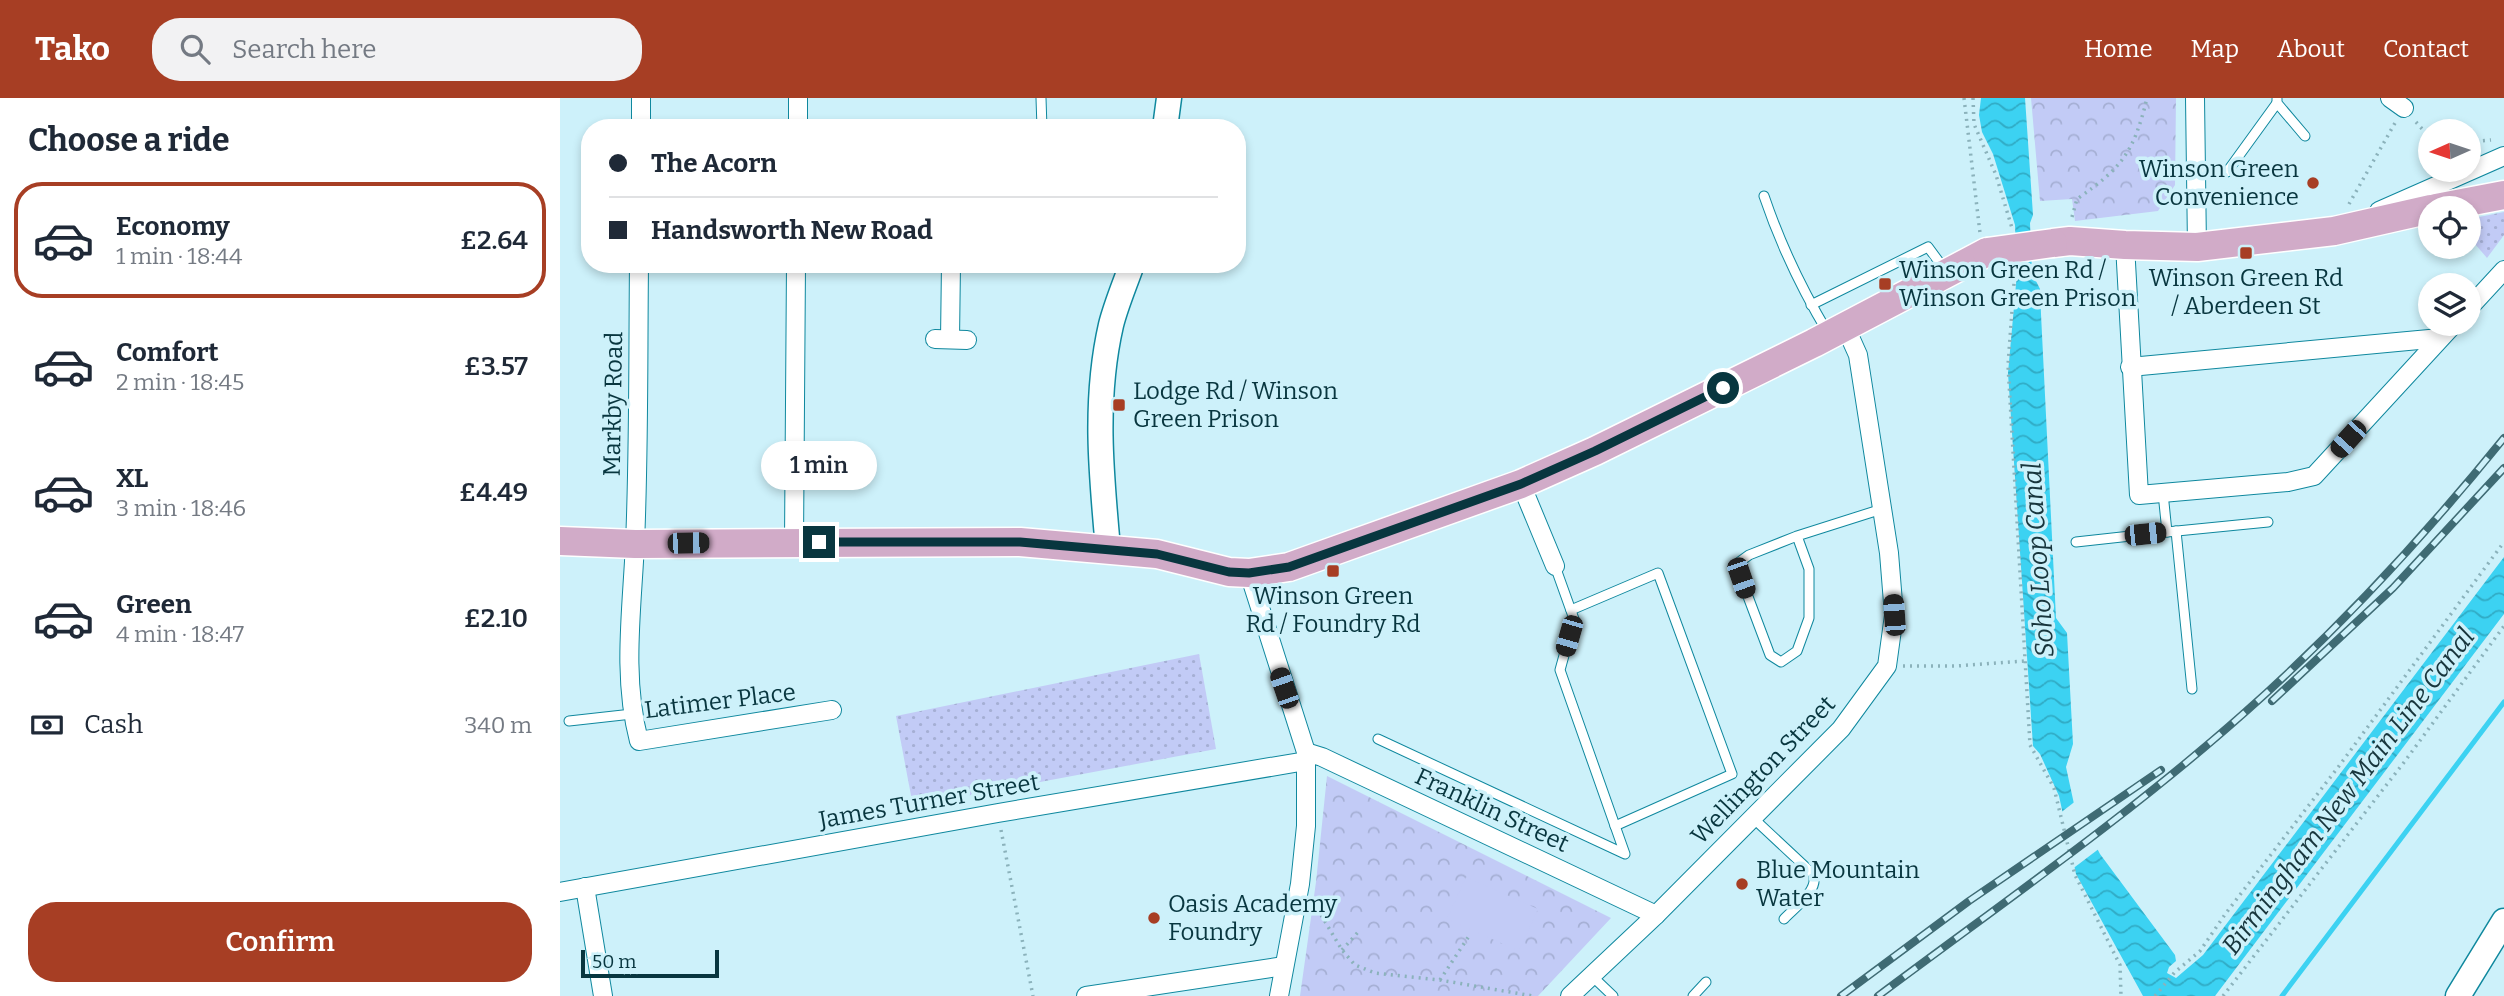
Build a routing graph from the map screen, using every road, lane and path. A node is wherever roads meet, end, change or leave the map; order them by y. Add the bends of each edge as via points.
1 (641, 98) edge
2 (798, 98) edge
3 (1041, 98) edge
4 (1169, 98) edge
5 (1964, 98) edge
6 (1973, 98) edge
7 (2147, 98) edge
8 (2195, 98) edge
9 (2277, 100) edge
10 (2397, 103) edge
11 (641, 119) edge
12 (798, 119) edge
13 (1042, 119) edge
14 (1166, 119) edge
15 (1974, 124) junction
16 (2418, 125) edge
17 (1969, 136) junction
18 (2305, 136) dead end
19 (2492, 140) dead end
20 (2482, 141) edge
21 (2504, 156) edge
22 (2227, 172) dead end
23 (2504, 195) edge
24 (1764, 196) dead end
25 (2481, 200) edge
26 (2418, 212) edge
27 (2334, 230) junction
28 (2013, 232) dead end
29 (2061, 242) junction
30 (2124, 245) junction
31 (2197, 247) junction
32 (1984, 252) junction
33 (2015, 270) dead end
34 (2504, 270) edge
35 (639, 273) edge
36 (796, 273) edge
37 (951, 273) edge
38 (1129, 273) edge
39 (1948, 273) junction
40 (2481, 295) edge
41 (1811, 305) junction
42 (1837, 330) junction
43 (2440, 338) joint
44 (951, 339) dead end
45 (2130, 367) junction
46 (1521, 484) junction
47 (2163, 493) junction
48 (1882, 509) junction
49 (2268, 522) dead end
50 (2172, 531) junction
51 (1797, 536) junction
52 (560, 541) edge
53 (2076, 541) dead end
54 (794, 542) junction
55 (2504, 542) edge
56 (635, 544) junction
57 (1108, 548) junction
58 (1555, 566) joint
59 (1249, 573) junction
60 (1571, 610) junction
61 (2504, 626) edge
62 (2024, 661) junction
63 (1886, 666) junction
64 (2192, 689) dead end
65 (832, 710) dead end
66 (632, 714) junction
67 (569, 721) dead end
68 (1378, 739) dead end
69 (1306, 756) junction
70 (998, 813) junction
71 (1753, 818) junction
72 (1615, 827) junction
73 (1300, 884) junction
74 (585, 887) junction
75 (560, 892) edge
76 (1656, 915) junction
77 (1784, 919) dead end
78 (2504, 922) edge
79 (1359, 931) dead end
80 (1469, 936) dead end
81 (1342, 950) junction
82 (1284, 966) junction
83 (1591, 975) junction
84 (1440, 980) junction
85 (1706, 982) dead end
86 (603, 996) edge
87 (1033, 996) edge
88 (1086, 996) edge
89 (1279, 996) edge
90 (1533, 996) edge
91 (1570, 996) edge
92 (1613, 996) edge
93 (1693, 996) edge
94 (2121, 996) edge
95 (2155, 996) edge
96 (2223, 996) edge
97 (2458, 996) edge

1 - 11 street
2 - 12 street
3 - 13 lane
4 - 14 street
5 - 17 path
6 - 15 path
7 - 29 path via 2124,160 2077,199
8 - 31 street
9 - 18 lane
9 - 22 lane
10 - 16 path
10 - 27 path
15 - 17 path
15 - 28 path
17 - 32 path
19 - 20 path
21 - 27 street
23 - 25 main road
24 - 41 lane via 1779,240
26 - 27 main road
27 - 31 main road
29 - 30 main road
29 - 32 main road, bridge
30 - 31 main road
30 - 45 street
32 - 39 main road
33 - 62 path via 2008,365
34 - 40 street
35 - 56 street, Markby Road
36 - 54 street
37 - 44 street
38 - 57 street via 1112,324 1099,407
39 - 41 lane via 1927,247
39 - 42 main road
41 - 42 lane
42 - 46 main road
42 - 48 street, Wellington Street via 1858,355
43 - 45 street
43 - 47 street via 2314,476
45 - 47 street via 2139,495
46 - 58 street
46 - 59 main road via 1289,567
47 - 50 lane
48 - 51 lane
48 - 63 street, Wellington Street via 1894,615
49 - 50 lane
50 - 53 lane
50 - 64 lane
51 - 51 lane via 1809,569 1809,618 1797,651 1781,662 1770,655 1738,563
52 - 56 main road
54 - 56 main road
54 - 57 main road via 1020,542
55 - 95 path via 2200,951
56 - 66 street, Latimer Place via 629,653
57 - 59 main road
58 - 60 lane
59 - 69 street
60 - 72 lane via 1574,619 1560,670
60 - 72 lane via 1658,573 1732,774
61 - 96 path
62 - 63 path
62 - 94 path via 2029,745 2054,788 2075,875 2120,965
63 - 71 street, Wellington Street via 1841,729
65 - 66 street, Latimer Place via 639,741
66 - 67 lane
68 - 72 lane via 1625,854
69 - 70 street, James Turner Street
69 - 73 street
69 - 76 street, Franklin Street via 1322,757
70 - 74 street, James Turner Street
70 - 87 path
71 - 76 street, Wellington Street
71 - 77 lane via 1816,880
73 - 81 path
73 - 82 street
74 - 75 street, James Turner Street
74 - 86 street
76 - 83 street, Wellington Street
78 - 97 street
79 - 81 path
80 - 84 path
81 - 84 path via 1355,965 1374,973
82 - 88 street
82 - 89 street
83 - 91 street, Wellington Street
83 - 92 lane
84 - 90 path
85 - 93 lane

